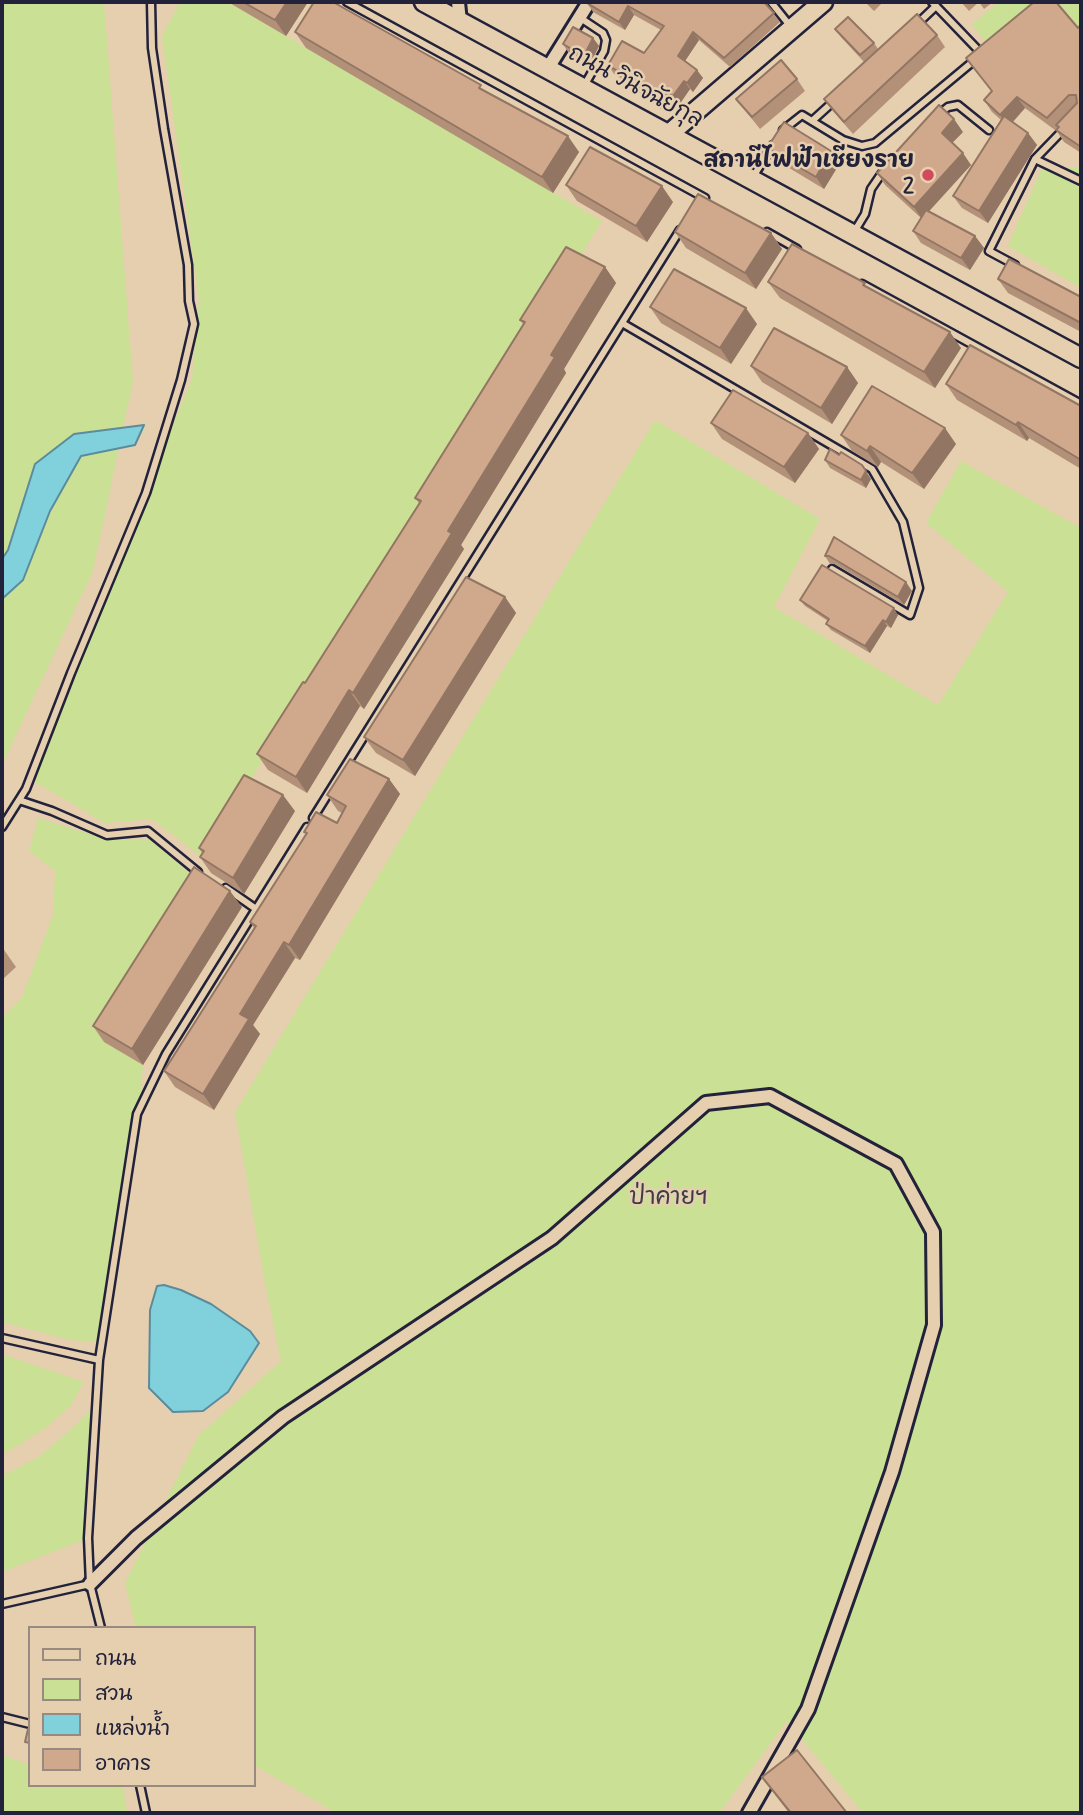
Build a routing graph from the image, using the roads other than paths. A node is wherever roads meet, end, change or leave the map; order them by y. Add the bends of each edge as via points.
1 (151, 2) edge
2 (347, 2) edge
3 (424, 2) edge
4 (458, 2) edge
5 (589, 2) edge
6 (771, 2) edge
7 (823, 2) edge
8 (934, 4) edge
9 (585, 20) dead end
10 (460, 22) junction
11 (792, 28) junction
12 (908, 33) edge
13 (991, 46) edge
14 (982, 54) junction
15 (548, 68) junction
16 (583, 88) junction
17 (841, 94) edge
18 (1072, 120) edge
19 (812, 121) junction
20 (927, 124) edge
21 (989, 130) dead end
22 (669, 134) junction
23 (1035, 159) junction
24 (886, 166) edge
25 (752, 179) junction
26 (1081, 181) edge
27 (701, 196) junction
28 (713, 203) edge
29 (694, 208) edge
30 (687, 219) edge
31 (762, 230) edge
32 (853, 234) junction
33 (799, 250) edge
34 (1024, 270) edge
35 (861, 283) edge
36 (622, 323) junction
37 (1081, 358) edge
38 (1081, 404) edge
39 (832, 569) edge
40 (19, 800) junction
41 (2, 827) edge
42 (210, 879) edge
43 (219, 884) edge
44 (256, 909) junction
45 (2, 1338) edge
46 (99, 1360) junction
47 (90, 1584) junction
48 (2, 1604) edge
49 (100, 1626) edge
50 (2, 1717) edge
51 (28, 1724) edge
52 (140, 1787) edge
53 (146, 1813) edge
54 (750, 1813) edge

1 - 40 lane via 152,48 194,324 146,493
2 - 27 lane
3 - 10 street, ถนน วินิจฉัยกุล
4 - 10 street
5 - 15 street
6 - 11 lane
7 - 11 street
8 - 12 lane
8 - 14 lane
9 - 16 lane via 606,40
10 - 15 street, ถนน วินิจฉัยกุล
11 - 22 street
13 - 14 lane
14 - 19 lane via 875,143 862,146 843,140
15 - 16 street, ถนน วินิจฉัยกุล
16 - 22 street, ถนน วินิจฉัยกุล
17 - 19 lane
18 - 23 lane
19 - 25 lane via 802,115 785,127
20 - 21 lane via 948,107 958,105
22 - 25 street, ถนน วินิจฉัยกุล
23 - 26 lane
23 - 34 lane via 989,251
24 - 32 lane
25 - 32 street, ถนน วินิจฉัยกุล
27 - 28 lane
27 - 29 lane
30 - 36 lane
31 - 33 lane
32 - 37 street, ถนน วินิจฉัยกุล
35 - 38 lane
36 - 39 lane via 872,469 903,522 919,588 910,615
36 - 44 lane
40 - 41 lane
40 - 42 lane via 107,835 148,831
43 - 44 lane
44 - 46 lane via 166,1054 137,1114
45 - 46 lane
46 - 47 lane via 88,1538
47 - 48 lane
47 - 49 lane
47 - 54 street via 136,1538 284,1417 552,1238 706,1103 770,1096 896,1164 933,1232 934,1325 892,1472 808,1709
50 - 51 lane
52 - 53 lane

